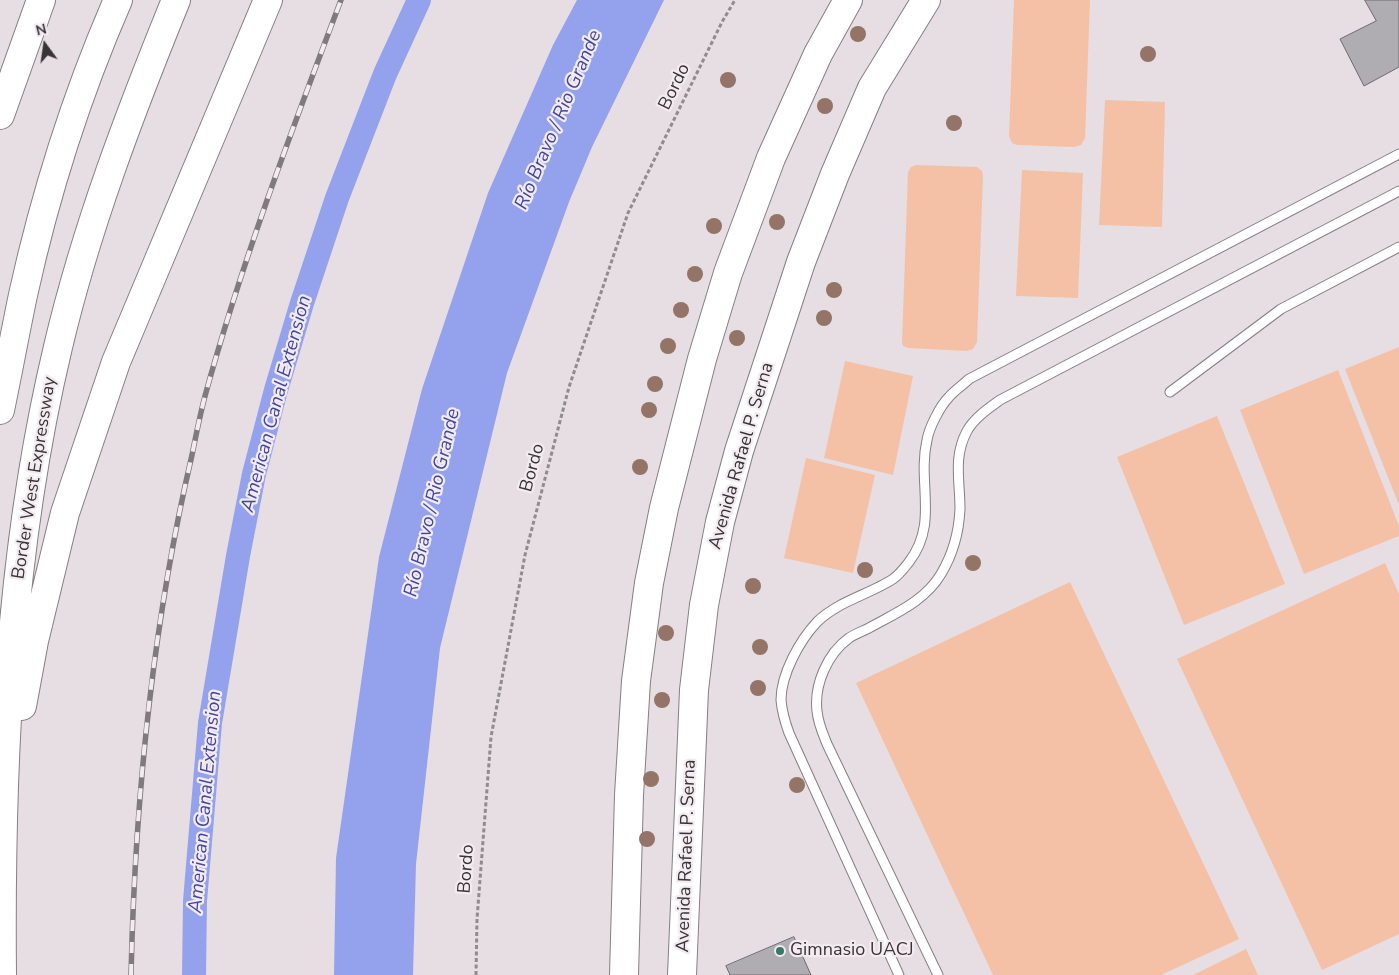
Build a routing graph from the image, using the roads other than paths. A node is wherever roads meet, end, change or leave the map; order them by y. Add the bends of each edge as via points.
1 (41, 0) edge
2 (118, 0) edge
3 (176, 0) edge
4 (268, 0) edge
5 (848, 0) edge
6 (926, 0) edge
7 (0, 115) edge
8 (1399, 154) edge
9 (1399, 191) edge
10 (1399, 247) edge
11 (1170, 392) dead end
12 (0, 410) edge
13 (3, 808) junction
14 (2, 975) edge
15 (624, 975) edge
16 (682, 975) edge
17 (899, 975) edge
18 (938, 975) edge

1 - 7 highway
2 - 12 highway via 76,108 47,200 23,294
3 - 13 highway, Border West Expressway via 116,156 81,262 44,411 26,515 14,617
4 - 13 highway via 116,362 65,513 34,641
5 - 15 highway via 818,54 771,158 735,256 702,359 664,508 649,583 636,681 628,795
6 - 16 highway, Avenida Rafael P. Serna via 872,88 835,174 798,272 720,522 704,605 694,690
8 - 17 lane via 969,379 948,398 934,420 924,458 925,526 918,547 894,578 818,621 796,650 781,697 789,733
9 - 18 lane via 1000,400 984,412 968,429 960,448 958,532 941,574 928,591 909,607 849,638 823,671 817,711 827,744
10 - 11 lane via 1281,310
13 - 14 highway, Border West Expressway

